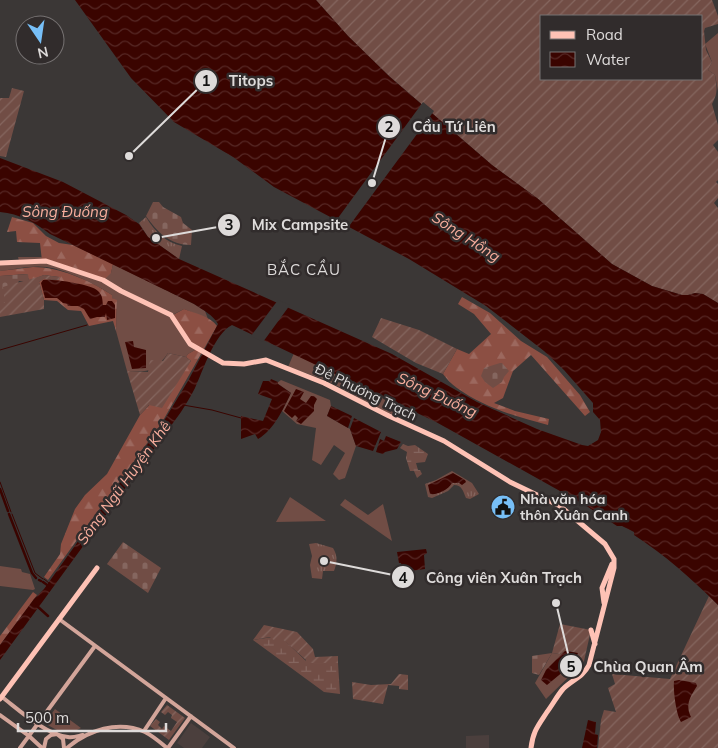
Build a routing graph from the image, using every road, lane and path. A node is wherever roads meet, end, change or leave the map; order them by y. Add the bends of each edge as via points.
1 (0, 263) edge
2 (97, 568) dead end
3 (59, 619) junction
4 (591, 630) dead end
5 (595, 644) junction
6 (95, 646) junction
7 (1, 698) edge
8 (166, 698) junction
9 (0, 715) edge
10 (190, 716) junction
11 (38, 724) junction
12 (144, 731) junction
13 (57, 734) junction
14 (86, 735) junction
15 (29, 736) junction
16 (20, 748) edge
17 (43, 748) edge
18 (66, 748) edge
19 (168, 748) edge
20 (234, 748) edge
21 (531, 748) edge

1 - 5 main road, Đê Phương Trạch via 46,261 103,280 171,315 187,341 213,357 229,364 266,360 324,383 444,441 510,482 560,506 601,539 614,559 602,588 604,609
2 - 3 main road
3 - 6 street
3 - 7 main road
4 - 5 main road
5 - 21 main road via 587,670 563,689 538,725
6 - 8 street
6 - 11 street
7 - 11 street
8 - 10 street
8 - 12 street
9 - 15 street
10 - 19 street
10 - 20 street
11 - 13 street
11 - 15 street
12 - 14 street via 109,727
12 - 19 street
13 - 14 street via 69,737
13 - 17 street via 46,739
13 - 18 street
14 - 18 street
15 - 16 street
15 - 17 street

